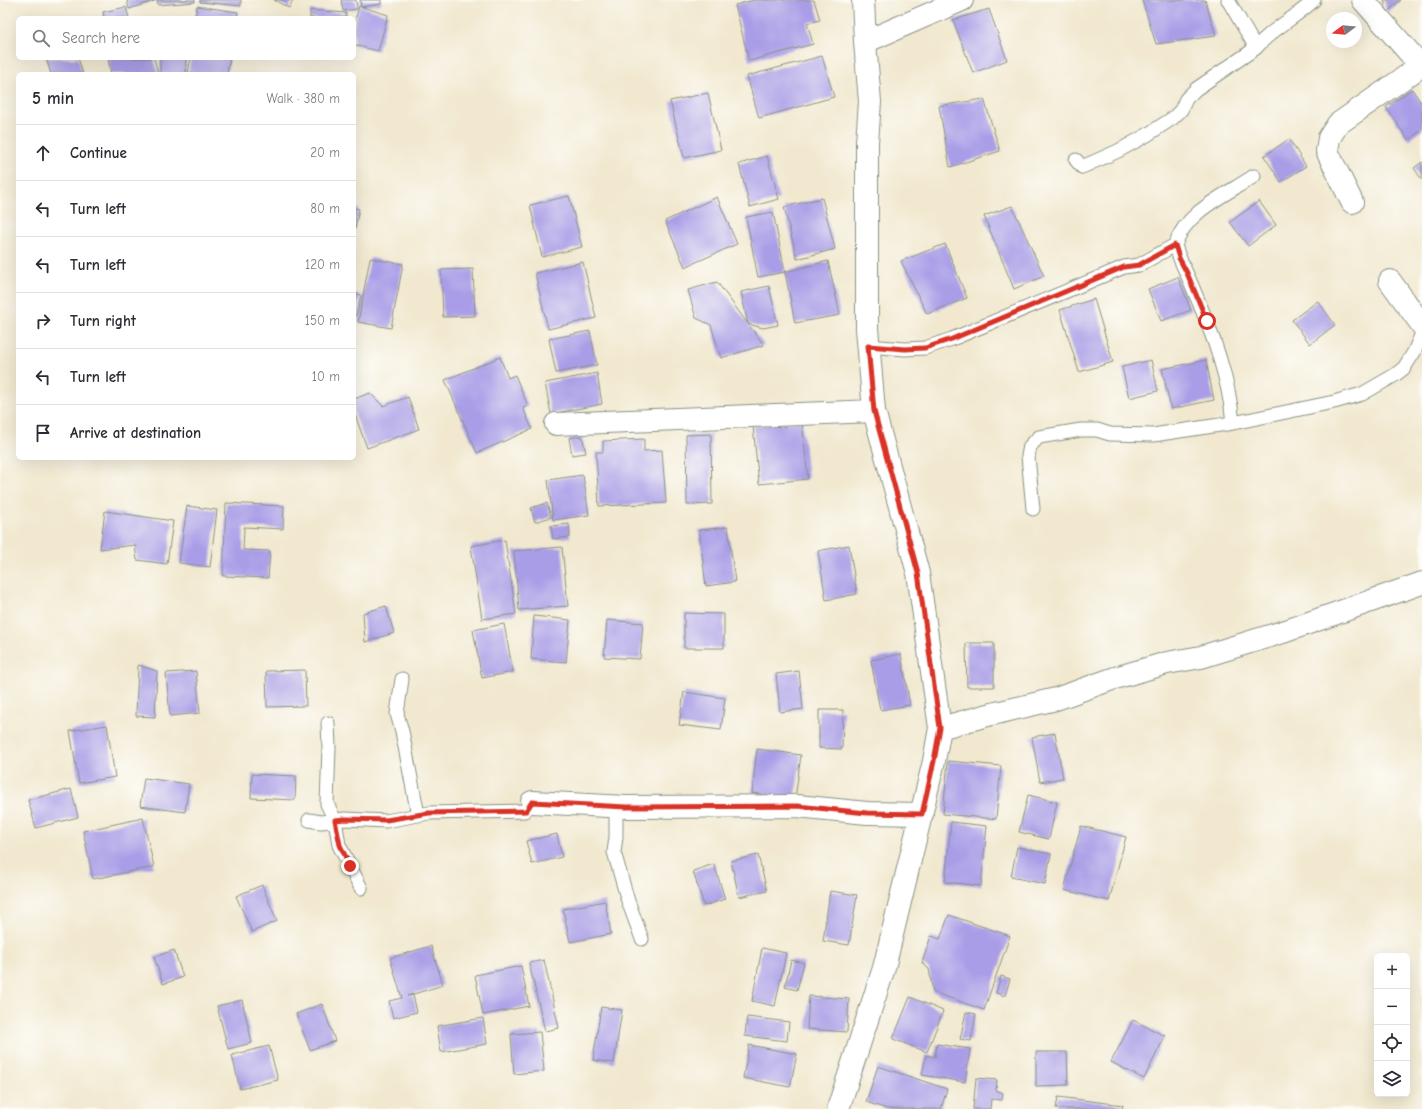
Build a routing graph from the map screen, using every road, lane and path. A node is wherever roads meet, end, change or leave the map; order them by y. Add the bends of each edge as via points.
1 (863, 0) edge
2 (962, 0) edge
3 (1228, 0) edge
4 (1314, 0) edge
5 (1363, 0) edge
6 (865, 42) junction
7 (1256, 48) junction
8 (1422, 67) edge
9 (1076, 160) dead end
10 (1254, 176) dead end
11 (1352, 202) dead end
12 (1175, 245) junction
13 (1390, 281) dead end
14 (1422, 325) edge
15 (1422, 333) edge
16 (868, 346) junction
17 (874, 411) junction
18 (1233, 423) junction
19 (556, 424) dead end
20 (1033, 509) dead end
21 (1422, 583) edge
22 (402, 679) dead end
23 (328, 723) dead end
24 (940, 728) junction
25 (532, 802) joint
26 (616, 806) junction
27 (922, 814) junction
28 (418, 815) junction
29 (309, 820) dead end
30 (335, 820) junction
31 (361, 888) dead end
32 (642, 939) dead end
33 (838, 1109) edge

1 - 6 street
2 - 6 street
3 - 7 lane
4 - 7 lane via 1263,39
5 - 8 street
6 - 16 street via 870,102 867,142
7 - 9 lane via 1196,89 1173,118 1147,135 1082,167
8 - 11 street via 1338,124 1330,138 1327,152
10 - 12 lane via 1192,218 1178,235
12 - 16 lane via 1139,265 1124,267 925,348
12 - 18 lane via 1217,349 1226,378
13 - 14 street
15 - 18 lane via 1404,368 1362,394
16 - 17 street
17 - 19 street
17 - 24 street via 918,573
18 - 20 lane via 1153,435 1081,430 1039,437 1030,446 1028,456
21 - 24 street via 1286,631 1122,676 1056,699
22 - 28 lane via 397,714
23 - 30 lane via 327,804
24 - 27 street
25 - 26 street
25 - 28 lane via 526,811
26 - 27 street via 797,806 867,813
26 - 32 lane via 614,852
27 - 33 street via 884,968
28 - 30 lane via 386,820
29 - 30 lane
30 - 31 lane via 340,845

